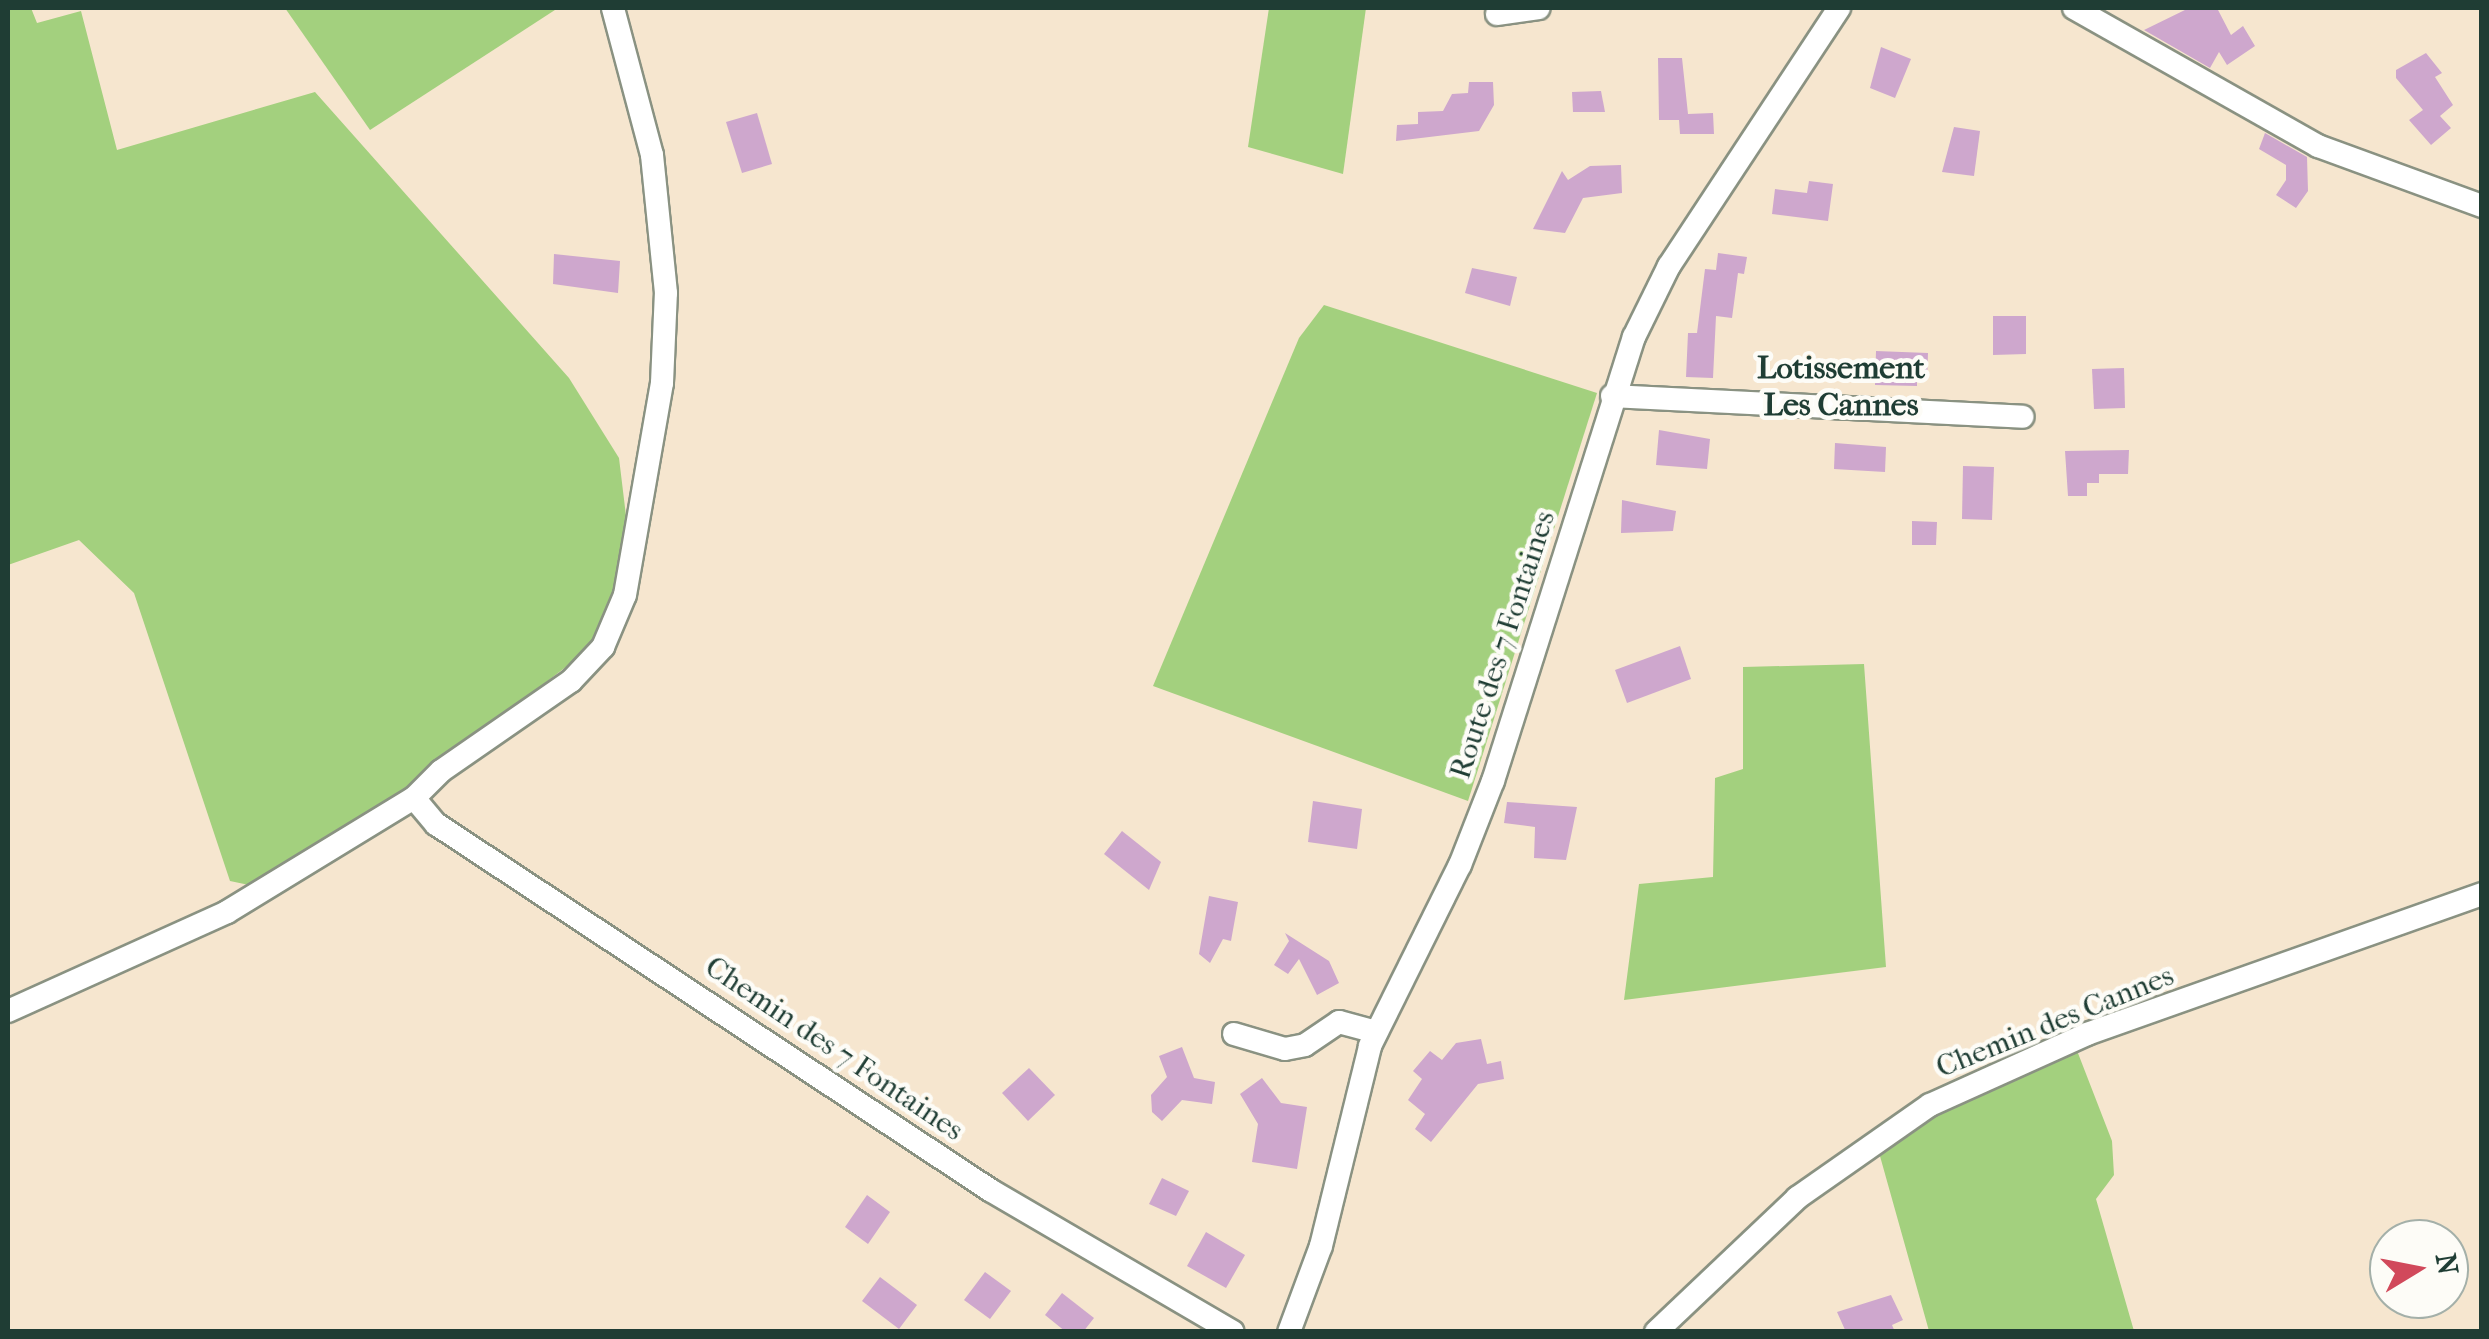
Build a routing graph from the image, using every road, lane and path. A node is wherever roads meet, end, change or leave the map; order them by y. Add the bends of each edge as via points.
1 (613, 8) edge
2 (1539, 8) edge
3 (1839, 8) edge
4 (2074, 8) edge
5 (1498, 14) dead end
6 (2482, 206) edge
7 (1612, 396) junction
8 (2022, 417) dead end
9 (414, 798) junction
10 (2482, 894) edge
11 (8, 1011) edge
12 (1376, 1032) junction
13 (1234, 1034) dead end
14 (1233, 1332) edge
15 (1289, 1332) edge
16 (1656, 1332) edge

1 - 9 street via 652,156 666,293 662,384 637,500 626,595 592,661
2 - 5 street
3 - 7 street, Route des 7 Fontaines via 1669,266
4 - 6 street via 2318,146
7 - 8 street
7 - 12 street, Route des 7 Fontaines via 1493,780 1460,865
9 - 11 street via 227,912
9 - 14 street, Chemin des 7 Fontaines via 436,824 990,1190
10 - 16 street, Chemin des Cannes via 2088,1034 1930,1106 1798,1198
12 - 13 street via 1339,1022 1306,1045 1284,1050
12 - 15 street, Route des 7 Fontaines via 1322,1246

